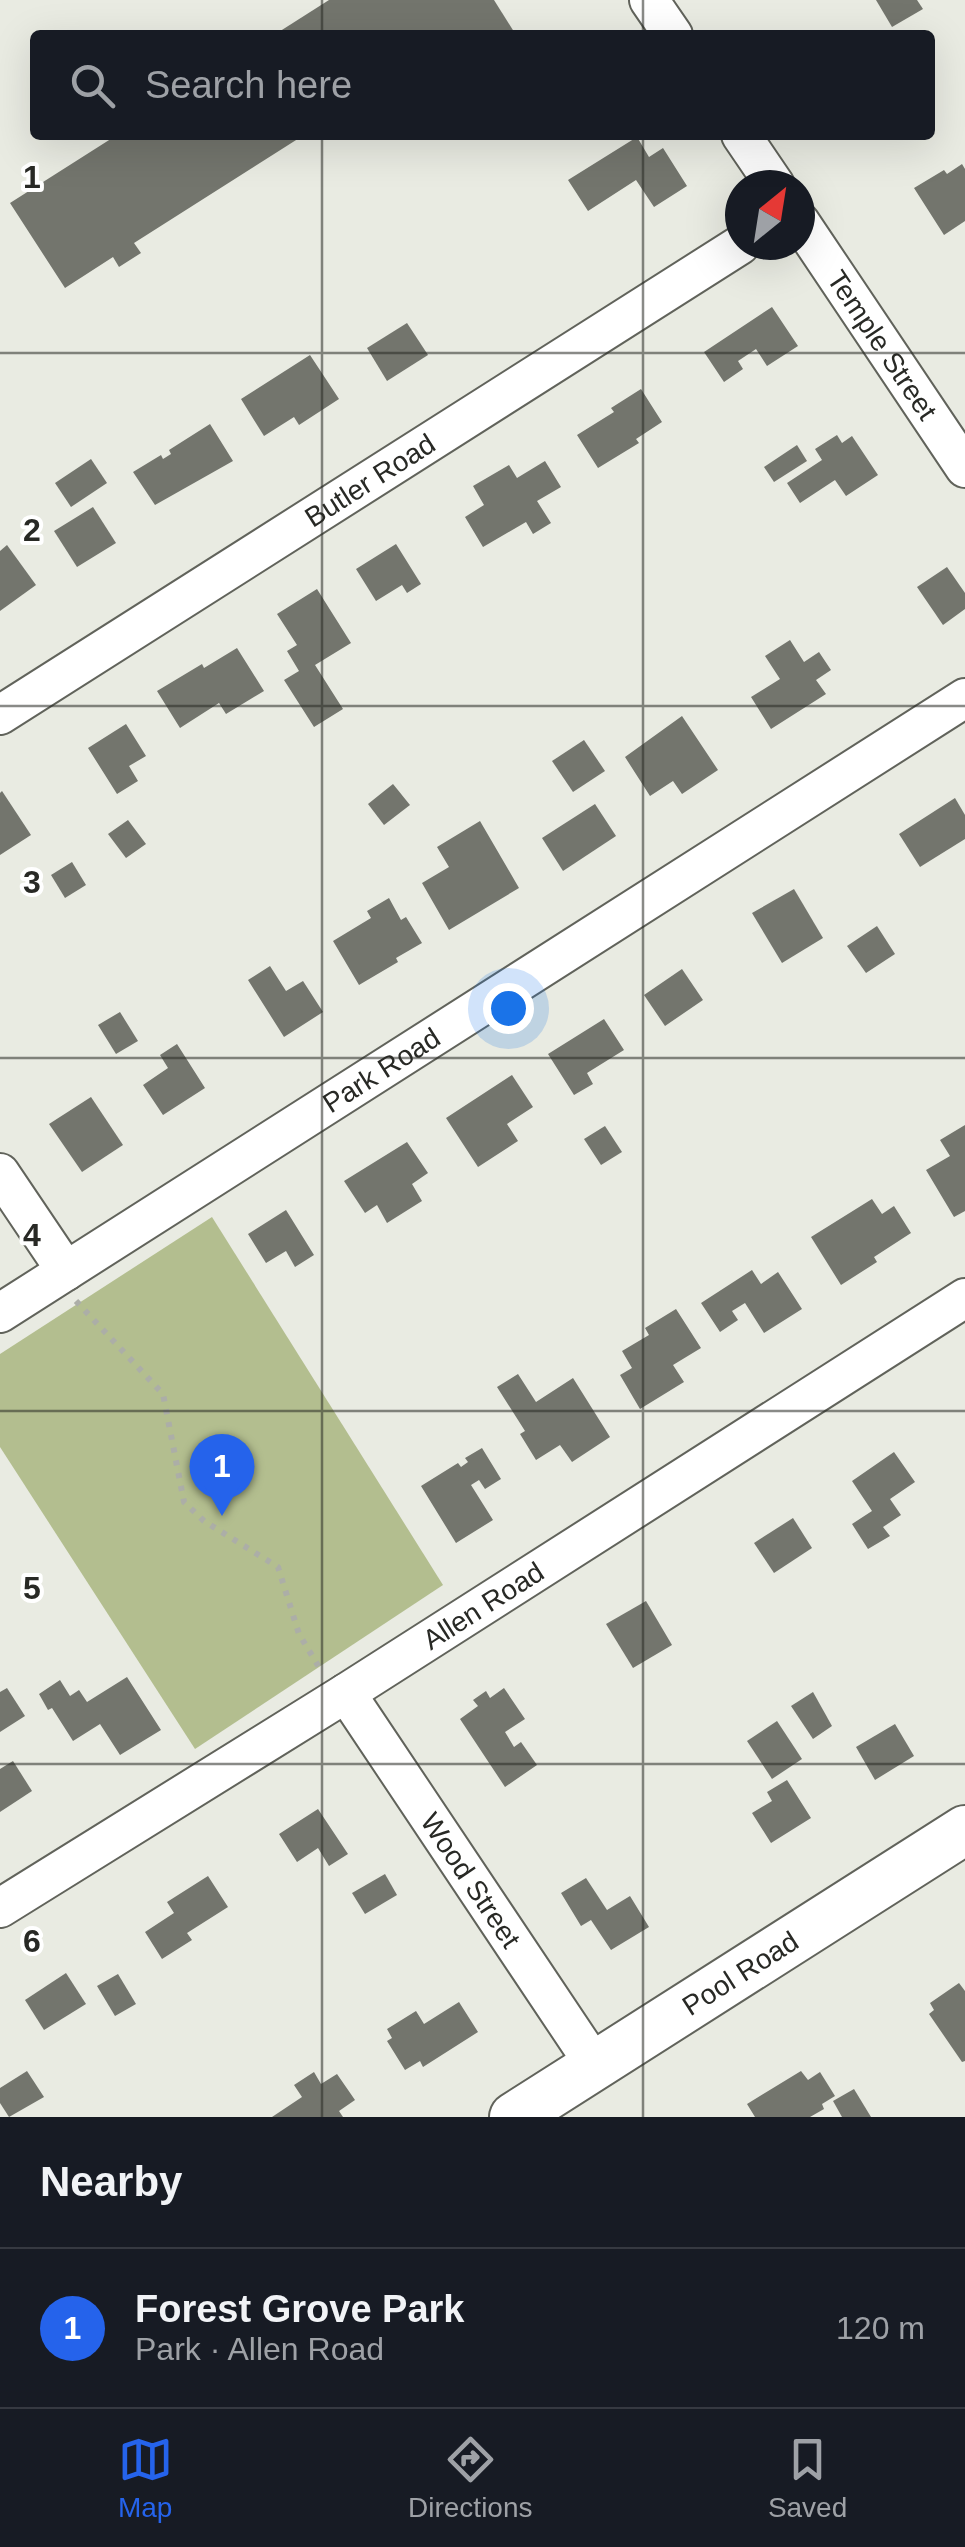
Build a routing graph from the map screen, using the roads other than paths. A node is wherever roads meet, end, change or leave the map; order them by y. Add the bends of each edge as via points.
1 (649, 0) edge
2 (670, 30) edge
3 (744, 140) edge
4 (765, 170) edge
5 (815, 244) edge
6 (725, 255) edge
7 (965, 468) edge
8 (965, 698) edge
9 (0, 715) edge
10 (0, 1172) edge
11 (60, 1274) junction
12 (965, 1298) edge
13 (0, 1313) edge
14 (346, 1693) junction
15 (965, 1830) edge
16 (0, 1908) edge
17 (596, 2067) junction
18 (514, 2117) edge

1 - 2 street
3 - 4 street
5 - 7 street, Temple Street
6 - 9 street, Butler Road
8 - 11 street, Park Road
10 - 11 street
11 - 13 street, Park Road
12 - 14 street, Allen Road
14 - 16 street, Allen Road
14 - 17 street, Wood Street
15 - 17 street, Pool Road
17 - 18 street, Pool Road

